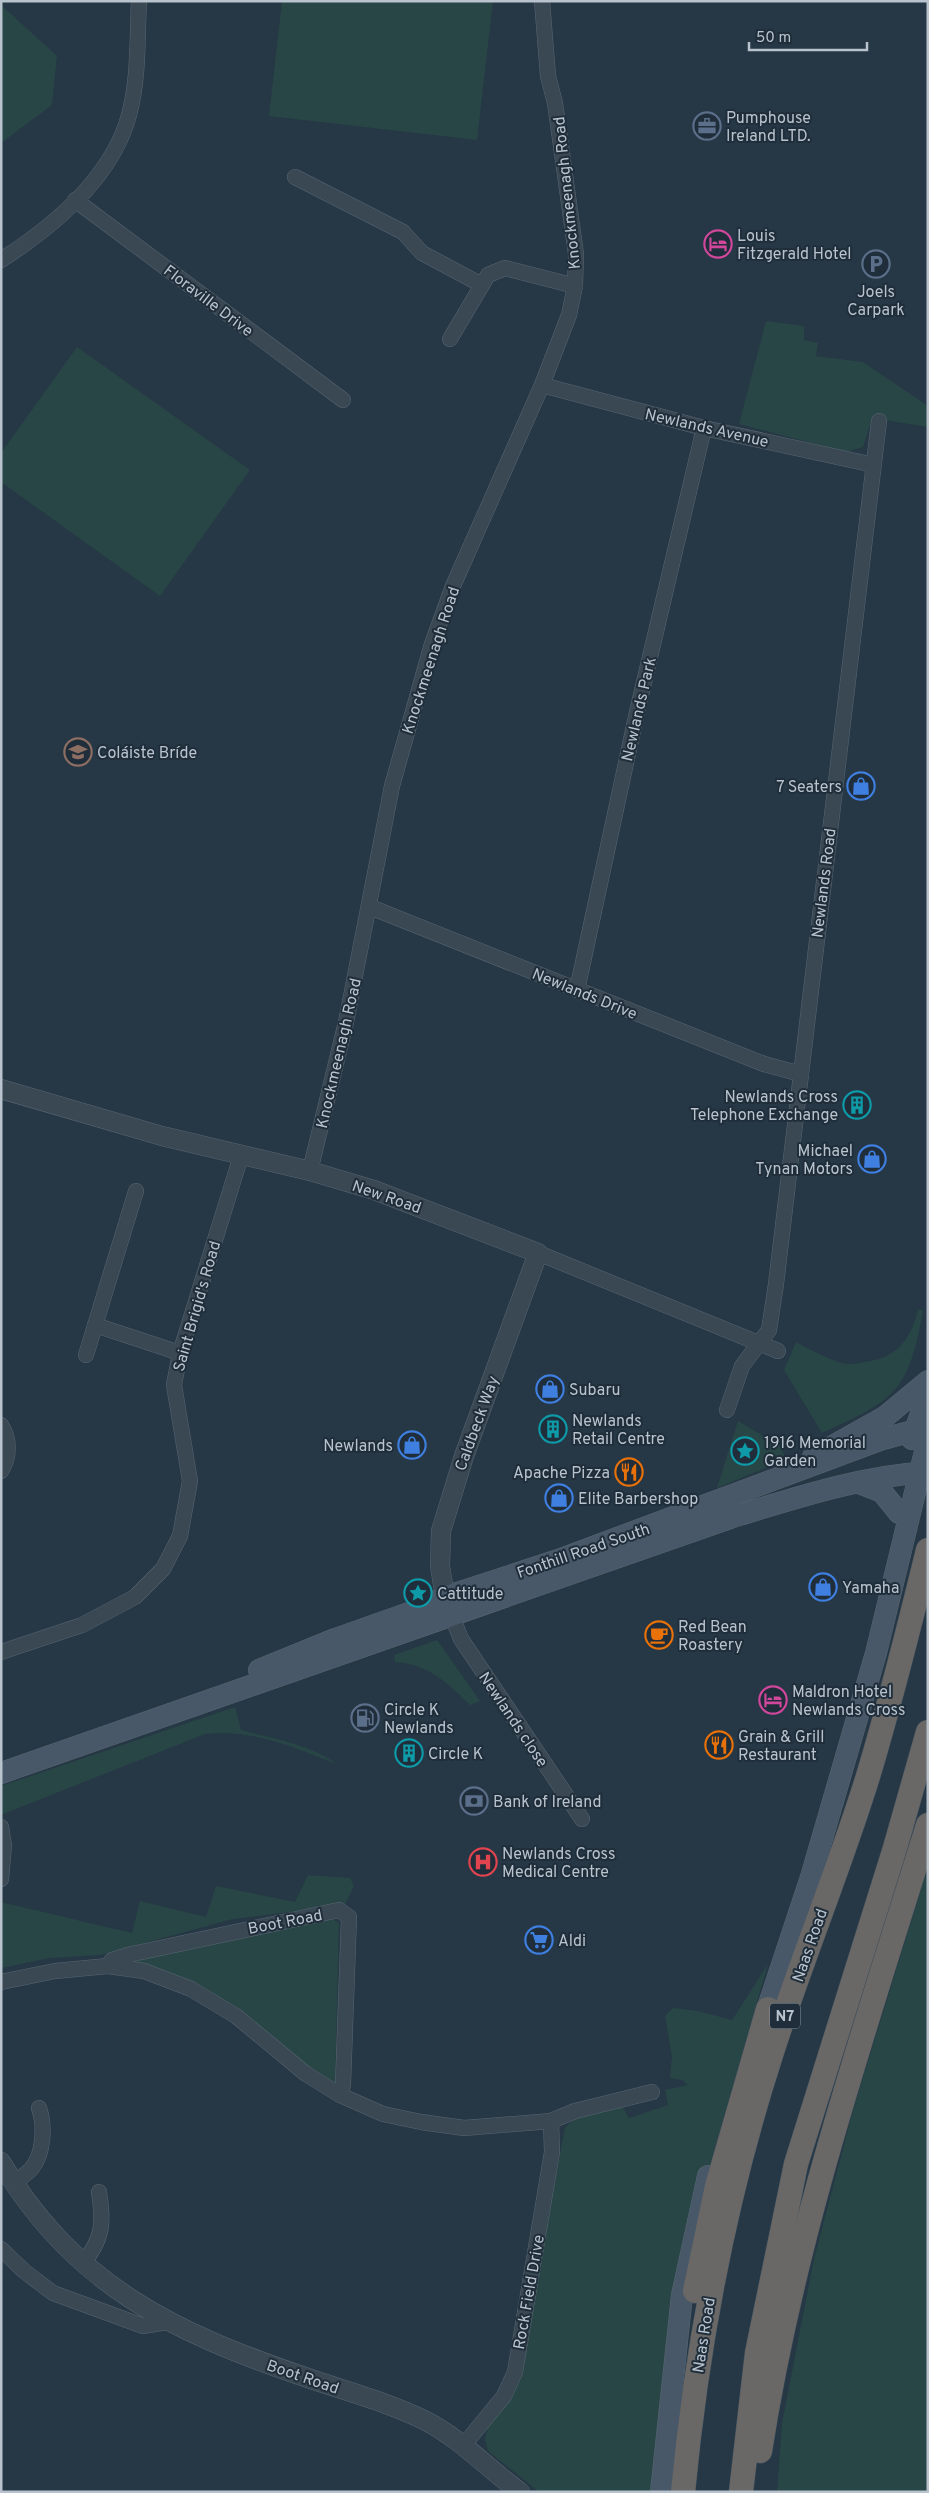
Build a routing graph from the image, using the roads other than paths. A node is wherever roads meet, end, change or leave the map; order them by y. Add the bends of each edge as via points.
1 (139, 1) edge
2 (542, 1) edge
3 (295, 176) dead end
4 (75, 200) junction
5 (1, 260) edge
6 (482, 285) junction
7 (575, 286) junction
8 (450, 339) dead end
9 (542, 385) junction
10 (343, 400) dead end
11 (879, 421) dead end
12 (704, 428) junction
13 (874, 465) junction
14 (370, 907) junction
15 (577, 990) junction
16 (801, 1074) junction
17 (1, 1089) edge
18 (241, 1156) junction
19 (310, 1171) junction
20 (136, 1191) dead end
21 (538, 1253) junction
22 (95, 1325) junction
23 (760, 1342) junction
24 (778, 1351) dead end
25 (180, 1353) junction
26 (86, 1355) dead end
27 (928, 1381) edge
28 (926, 1398) edge
29 (727, 1410) dead end
30 (1, 1425) edge
31 (924, 1431) edge
32 (1, 1471) edge
33 (918, 1473) edge
34 (774, 1480) junction
35 (859, 1483) junction
36 (900, 1513) junction
37 (928, 1550) edge
38 (900, 1551) junction
39 (448, 1607) junction
40 (1, 1652) edge
41 (928, 1732) edge
42 (1, 1773) edge
43 (582, 1819) dead end
44 (928, 1825) edge
45 (1, 1827) edge
46 (1, 1879) edge
47 (108, 1966) junction
48 (1, 1982) edge
49 (768, 2009) junction
50 (652, 2092) dead end
51 (340, 2095) junction
52 (39, 2108) dead end
53 (551, 2121) junction
54 (1, 2162) edge
55 (14, 2183) junction
56 (99, 2192) dead end
57 (1, 2249) edge
58 (83, 2263) junction
59 (167, 2322) junction
60 (462, 2446) junction
61 (520, 2492) edge
62 (661, 2492) edge
63 (674, 2492) edge
64 (683, 2492) edge
65 (741, 2492) edge
66 (754, 2492) edge

1 - 4 street via 129,114 119,144 105,167
2 - 7 street, Knockmeenagh Road via 548,76 555,103 576,254
3 - 6 street via 403,232 422,253
4 - 5 street via 40,233
4 - 10 street, Floraville Drive
6 - 7 street via 488,275 506,268
6 - 8 street
7 - 9 street, Knockmeenagh Road via 569,315
9 - 12 street, Newlands Avenue
9 - 14 street, Knockmeenagh Road via 453,586 432,644 392,786
11 - 13 street, Newlands Road
12 - 13 street, Newlands Avenue
12 - 15 street, Newlands Park via 637,712
13 - 16 street, Newlands Road
14 - 15 street, Newlands Drive
14 - 19 street, Knockmeenagh Road
15 - 16 street, Newlands Drive via 764,1064
16 - 23 street, Newlands Road via 776,1284 768,1330
17 - 18 street, New Road
18 - 19 street, New Road
18 - 25 street, Saint Brigid's Road
19 - 21 street, New Road via 374,1190
20 - 22 street
21 - 23 street, New Road
21 - 39 street, Caldbeck Way via 464,1456 441,1531 440,1566
22 - 25 street
22 - 26 street
23 - 24 street, New Road
23 - 29 street, Newlands Road via 742,1366
25 - 40 street, Saint Brigid's Road via 174,1385 190,1481 180,1536 163,1569 135,1597 82,1626
27 - 34 main road via 886,1416
28 - 31 main road
30 - 32 street via 8,1452
31 - 33 main road
31 - 34 main road, Fonthill Road South
33 - 35 main road, Fonthill Road South
33 - 36 main road
33 - 38 main road via 911,1517
34 - 39 main road, Fonthill Road South via 558,1560
35 - 36 main road via 882,1492
35 - 39 main road, Fonthill Road South via 788,1500
36 - 38 main road via 897,1530
37 - 64 highway, Naas Road / N7 via 868,1774 771,2056 736,2180 710,2294 690,2418
38 - 49 main road via 850,1746
39 - 42 main road, Fonthill Road South via 417,1610 334,1639 187,1698 145,1721
39 - 43 street, Newlands close via 461,1639
41 - 65 highway via 796,2164 757,2353
44 - 66 highway via 812,2201 771,2390
45 - 46 street via 4,1845
47 - 48 street, Boot Road via 55,1971
47 - 51 street, Boot Road via 144,1971 191,1989 236,2016 306,2074
47 - 51 street, Boot Road via 112,1960 132,1954 340,1910 349,1917
49 - 62 main road via 733,2095 694,2231 676,2334
49 - 63 highway via 733,2124 701,2258 679,2419
50 - 53 street, Boot Road via 575,2111
51 - 53 street, Boot Road via 383,2114 464,2128
52 - 55 street via 44,2121 40,2150 33,2167
53 - 60 street, Rock Field Drive via 552,2152 515,2372 504,2396
54 - 55 street, Boot Road
55 - 58 street, Boot Road via 53,2234
56 - 58 street via 102,2208 100,2233 96,2248
57 - 59 street via 53,2293 144,2326
58 - 59 street, Boot Road via 113,2288
59 - 60 street, Boot Road via 223,2348 404,2412 439,2429
60 - 61 street, Boot Road

